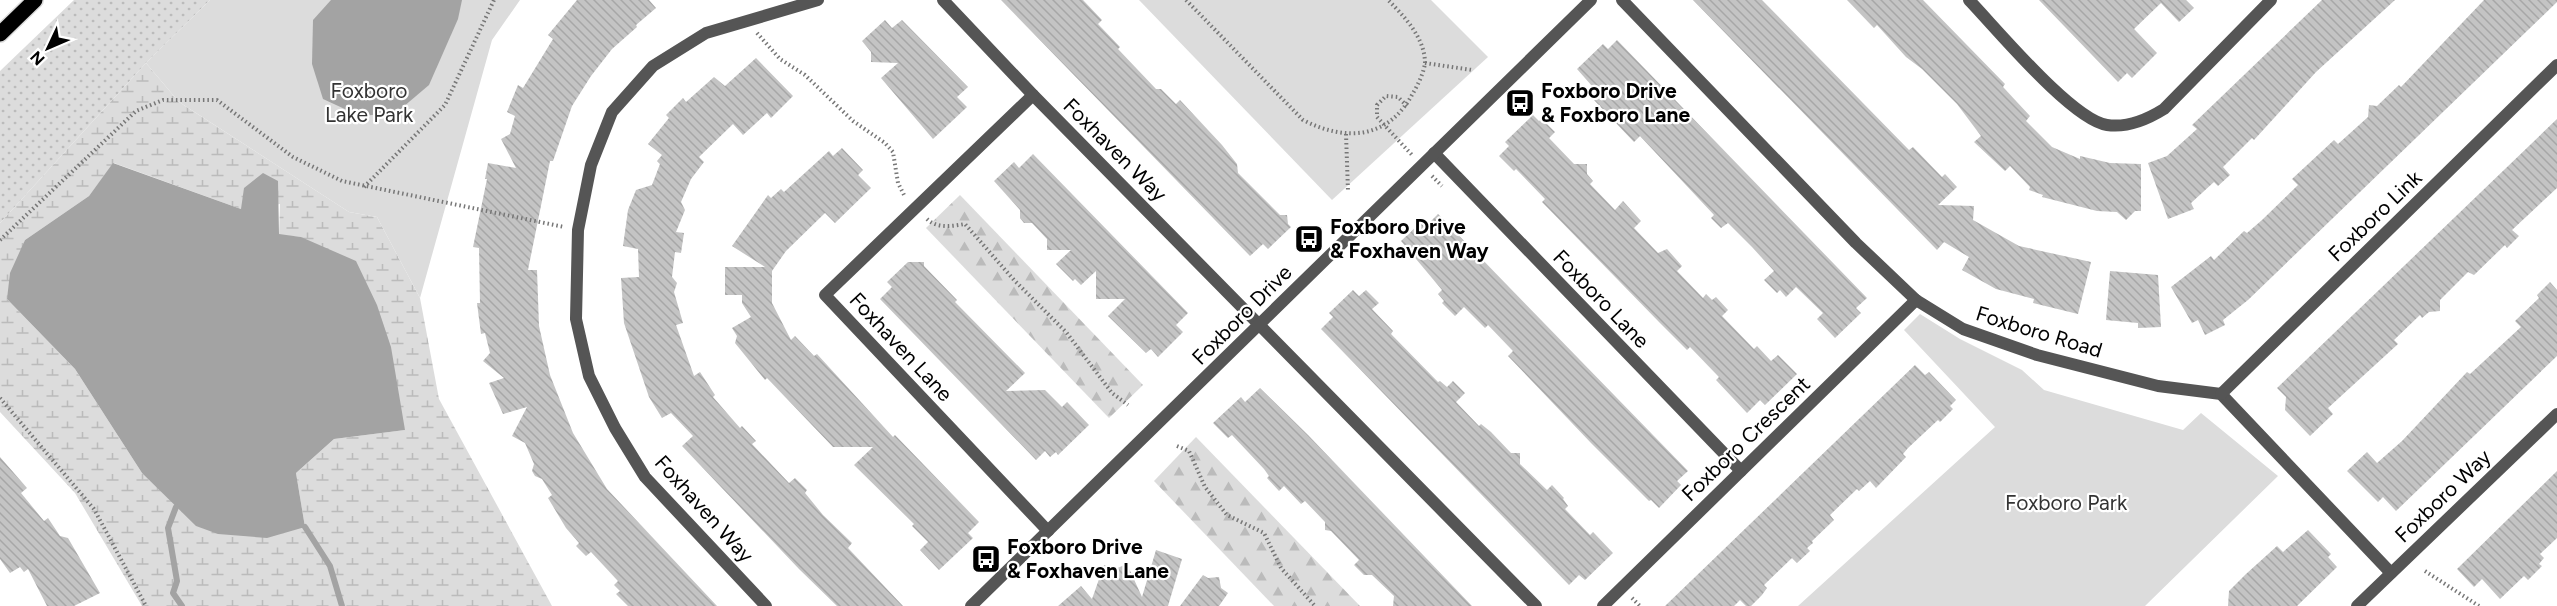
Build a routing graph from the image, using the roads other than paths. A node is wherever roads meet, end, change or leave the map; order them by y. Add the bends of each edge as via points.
1 (35, 0) edge
2 (818, 0) edge
3 (943, 0) edge
4 (1591, 0) edge
5 (1622, 0) edge
6 (1969, 0) edge
7 (2271, 0) edge
8 (0, 34) edge
9 (2557, 65) edge
10 (1033, 95) junction
11 (1434, 153) junction
12 (1916, 300) junction
13 (1261, 325) junction
14 (2221, 394) junction
15 (2557, 414) edge
16 (1740, 471) junction
17 (1048, 531) junction
18 (2391, 573) junction
19 (766, 606) edge
20 (971, 606) edge
21 (1536, 606) edge
22 (1603, 606) edge
23 (2357, 606) edge

1 - 8 main road
2 - 19 street, Foxhaven Way via 706,33 653,66 612,112 591,165 578,230 576,319 589,376 645,477
3 - 10 street, Foxhaven Way
4 - 11 street, Foxboro Drive
5 - 12 street, Foxboro Road
6 - 7 street via 2073,108 2107,125 2145,121 2164,109
9 - 14 street, Foxboro Link
10 - 13 street, Foxhaven Way
10 - 17 street, Foxhaven Lane via 825,295
11 - 13 street, Foxboro Drive
11 - 16 street, Foxboro Lane
12 - 14 street, Foxboro Road via 1963,329 2037,355 2158,386
12 - 16 street, Foxboro Crescent
13 - 17 street, Foxboro Drive
13 - 21 street
14 - 18 street
15 - 18 street, Foxboro Way
16 - 22 street, Foxboro Crescent
17 - 20 street, Foxboro Drive
18 - 23 street, Foxboro Way

